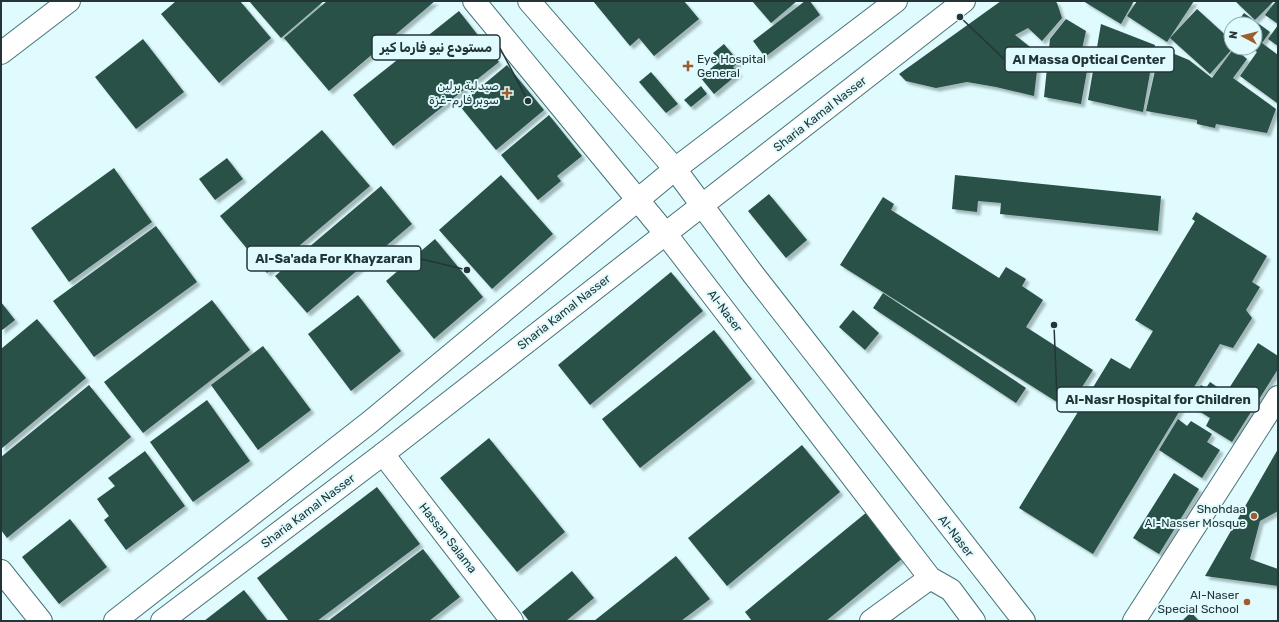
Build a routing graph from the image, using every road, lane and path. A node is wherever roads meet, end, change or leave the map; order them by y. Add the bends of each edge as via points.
1 (69, 1) edge
2 (474, 1) edge
3 (529, 1) edge
4 (896, 1) edge
5 (964, 1) edge
6 (1, 53) edge
7 (676, 168) junction
8 (639, 200) junction
9 (703, 206) junction
10 (665, 233) junction
11 (1278, 397) edge
12 (384, 454) junction
13 (1, 571) edge
14 (930, 578) junction
15 (41, 621) edge
16 (115, 621) edge
17 (162, 621) edge
18 (512, 621) edge
19 (871, 621) edge
20 (974, 621) edge
21 (1024, 621) edge
22 (1134, 621) edge

1 - 6 main road
2 - 8 main road, Al-Naser
3 - 7 main road, Al-Naser
4 - 7 main road
5 - 9 main road, Sharia Kamal Nasser
7 - 8 main road
7 - 9 main road, Al-Naser
8 - 10 main road, Al-Naser
8 - 16 main road via 370,422
9 - 10 main road, Sharia Kamal Nasser
9 - 21 main road, Al-Naser via 753,274
10 - 12 main road, Sharia Kamal Nasser
10 - 14 main road, Al-Naser
11 - 22 main road
12 - 17 main road, Sharia Kamal Nasser
12 - 18 main road, Hassan Salama
13 - 15 main road
14 - 19 main road
14 - 20 main road, Al-Naser via 951,590

